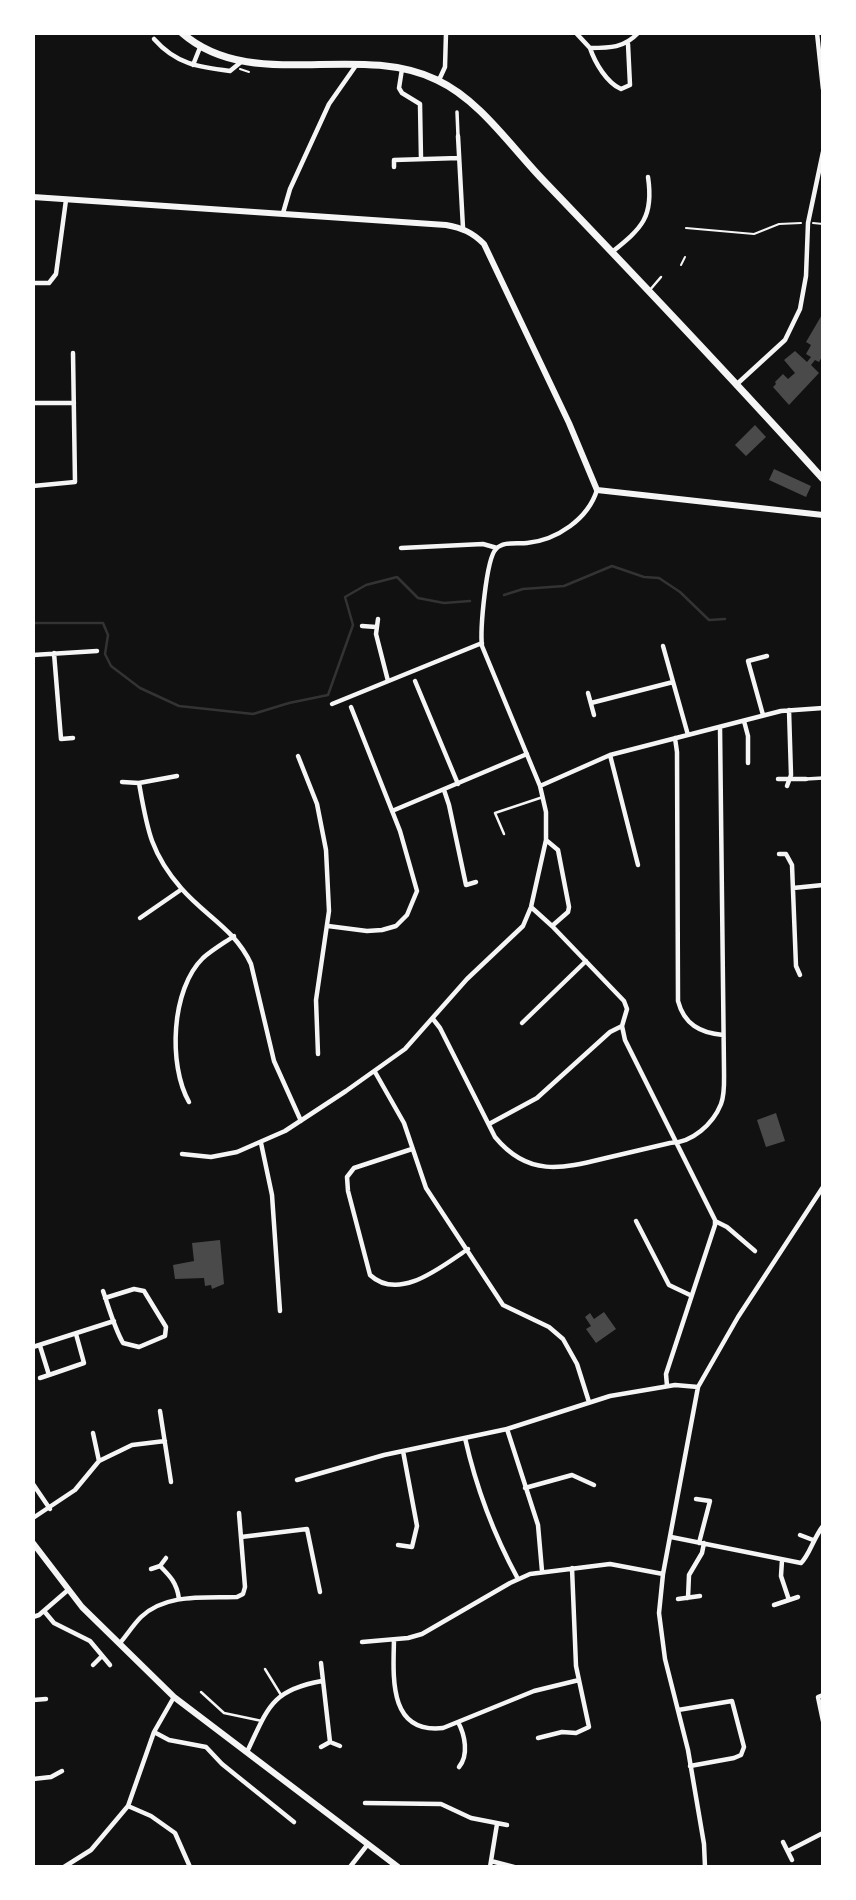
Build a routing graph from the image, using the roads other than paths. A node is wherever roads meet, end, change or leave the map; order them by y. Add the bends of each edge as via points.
1 (182, 33) edge
2 (446, 33) edge
3 (576, 33) edge
4 (638, 33) edge
5 (817, 33) edge
6 (154, 39) dead end
7 (628, 44) junction
8 (201, 45) junction
9 (590, 48) junction
10 (241, 61) junction
11 (357, 64) junction
12 (193, 65) junction
13 (403, 68) junction
14 (439, 80) junction
15 (823, 89) edge
16 (457, 112) dead end
17 (458, 136) joint
18 (823, 152) edge
19 (460, 158) junction
20 (421, 159) junction
21 (394, 167) dead end
22 (648, 177) dead end
23 (33, 198) edge
24 (66, 200) junction
25 (283, 213) junction
26 (463, 228) junction
27 (612, 252) junction
28 (661, 277) dead end
29 (33, 283) edge
30 (648, 292) junction
31 (73, 354) dead end
32 (737, 384) junction
33 (33, 403) edge
34 (74, 403) junction
35 (823, 479) edge
36 (33, 486) edge
37 (597, 490) junction
38 (823, 515) edge
39 (401, 548) dead end
40 (497, 548) junction
41 (378, 619) dead end
42 (362, 626) dead end
43 (376, 627) junction
44 (482, 643) junction
45 (663, 646) dead end
46 (97, 651) dead end
47 (54, 653) junction
48 (33, 654) edge
49 (767, 656) dead end
50 (388, 681) junction
51 (415, 681) dead end
52 (673, 682) junction
53 (588, 693) dead end
54 (332, 704) dead end
55 (591, 704) junction
56 (351, 707) dead end
57 (823, 708) edge
58 (789, 710) junction
59 (594, 715) dead end
60 (763, 716) junction
61 (744, 721) junction
62 (720, 727) junction
63 (688, 735) junction
64 (74, 738) dead end
65 (675, 738) junction
66 (527, 754) junction
67 (610, 755) junction
68 (298, 756) dead end
69 (748, 763) dead end
70 (177, 776) dead end
71 (823, 778) edge
72 (778, 779) dead end
73 (790, 779) junction
74 (806, 779) joint
75 (122, 782) dead end
76 (139, 783) junction
77 (458, 784) junction
78 (540, 786) junction
79 (787, 786) dead end
80 (444, 790) junction
81 (543, 797) junction
82 (393, 811) junction
83 (504, 834) dead end
84 (546, 840) junction
85 (779, 855) dead end
86 (638, 865) dead end
87 (476, 882) dead end
88 (823, 885) edge
89 (793, 888) junction
90 (182, 889) junction
91 (531, 907) junction
92 (141, 919) dead end
93 (328, 926) junction
94 (552, 926) junction
95 (234, 936) junction
96 (586, 961) junction
97 (800, 975) dead end
98 (433, 1019) junction
99 (522, 1023) dead end
100 (622, 1026) junction
101 (723, 1035) junction
102 (318, 1054) dead end
103 (375, 1072) junction
104 (188, 1102) dead end
105 (301, 1121) junction
106 (489, 1124) junction
107 (261, 1143) junction
108 (675, 1143) junction
109 (412, 1149) junction
110 (182, 1154) dead end
111 (823, 1187) edge
112 (715, 1220) junction
113 (636, 1221) dead end
114 (468, 1250) junction
115 (755, 1251) dead end
116 (103, 1291) dead end
117 (690, 1295) junction
118 (105, 1298) junction
119 (281, 1311) dead end
120 (114, 1321) junction
121 (76, 1334) junction
122 (40, 1346) junction
123 (33, 1348) edge
124 (49, 1375) junction
125 (40, 1378) dead end
126 (667, 1386) junction
127 (698, 1387) junction
128 (589, 1402) junction
129 (160, 1411) dead end
130 (507, 1429) junction
131 (93, 1433) dead end
132 (465, 1438) junction
133 (165, 1441) junction
134 (403, 1451) junction
135 (99, 1461) junction
136 (298, 1480) dead end
137 (171, 1482) dead end
138 (33, 1484) edge
139 (594, 1485) dead end
140 (526, 1488) junction
141 (696, 1499) dead end
142 (50, 1509) junction
143 (239, 1513) dead end
144 (33, 1518) edge
145 (823, 1526) edge
146 (800, 1535) dead end
147 (241, 1537) junction
148 (671, 1537) junction
149 (813, 1540) junction
150 (702, 1543) junction
151 (33, 1544) edge
152 (398, 1545) dead end
153 (166, 1558) dead end
154 (782, 1560) junction
155 (160, 1566) junction
156 (572, 1568) junction
157 (151, 1569) dead end
158 (542, 1571) junction
159 (663, 1574) junction
160 (518, 1579) junction
161 (68, 1590) junction
162 (320, 1592) dead end
163 (700, 1597) dead end
164 (798, 1597) dead end
165 (688, 1598) junction
166 (179, 1599) junction
167 (678, 1599) dead end
168 (789, 1600) junction
169 (774, 1605) dead end
170 (44, 1611) junction
171 (33, 1617) edge
172 (394, 1640) junction
173 (362, 1642) dead end
174 (119, 1645) junction
175 (101, 1657) junction
176 (321, 1663) dead end
177 (93, 1665) dead end
178 (110, 1665) dead end
179 (265, 1669) dead end
180 (579, 1680) junction
181 (323, 1681) junction
182 (201, 1692) dead end
183 (281, 1695) junction
184 (823, 1695) edge
185 (174, 1697) junction
186 (46, 1699) dead end
187 (33, 1700) edge
188 (678, 1710) junction
189 (822, 1719) edge
190 (262, 1721) junction
191 (458, 1722) junction
192 (154, 1732) junction
193 (538, 1738) dead end
194 (330, 1742) junction
195 (340, 1746) dead end
196 (321, 1747) dead end
197 (246, 1754) junction
198 (690, 1766) junction
199 (459, 1767) dead end
200 (62, 1771) dead end
201 (33, 1779) edge
202 (365, 1802) dead end
203 (128, 1806) junction
204 (294, 1822) dead end
205 (497, 1824) junction
206 (507, 1825) dead end
207 (823, 1833) edge
208 (783, 1842) dead end
209 (368, 1844) junction
210 (788, 1852) junction
211 (792, 1860) dead end
212 (490, 1864) edge
213 (64, 1867) edge
214 (190, 1867) edge
215 (350, 1867) edge
216 (398, 1867) edge
217 (514, 1867) edge
218 (705, 1867) edge

1 - 8 main road
2 - 14 street via 445,67
3 - 9 street
4 - 7 street
5 - 15 street
6 - 12 street via 167,54
7 - 9 street
7 - 9 street via 630,85 621,89 613,86
8 - 10 main road
8 - 12 street
10 - 11 main road
10 - 12 street via 230,71
11 - 13 main road
11 - 25 street via 329,104
13 - 14 main road
13 - 20 street via 399,88 420,104
14 - 27 main road via 483,115
16 - 17 street
17 - 19 street
18 - 32 street via 808,223 800,309 785,340
19 - 20 street
19 - 26 street
20 - 21 street via 394,160
22 - 27 street via 645,222
23 - 24 main road
24 - 25 main road
24 - 29 street via 56,274 49,283
25 - 26 main road
26 - 37 main road via 484,244
27 - 30 main road
28 - 30 lane
30 - 32 main road
31 - 34 street
32 - 35 main road
33 - 34 street
34 - 36 street via 75,482
37 - 38 main road
37 - 40 street via 592,504 556,535
39 - 40 street via 483,544
40 - 44 street via 490,560
41 - 43 street
42 - 43 street
43 - 50 street
44 - 50 street
44 - 66 street
45 - 52 street
46 - 47 street
47 - 48 street
47 - 64 street via 61,738
49 - 60 street via 748,661
50 - 54 street
51 - 77 street
52 - 55 street
52 - 63 street
53 - 55 street
55 - 59 street
56 - 82 street
57 - 58 street
58 - 60 street
58 - 73 street
60 - 61 street
61 - 62 street
61 - 69 street
62 - 63 street
62 - 101 street
63 - 65 street
65 - 67 street
65 - 101 street via 678,1001 686,1021 699,1030
66 - 77 street
66 - 78 street
67 - 78 street
67 - 86 street
68 - 93 street via 317,804 326,850
70 - 76 street
71 - 74 street
72 - 73 street
73 - 74 street
73 - 79 street
75 - 76 street
76 - 90 street via 147,832
77 - 80 street
78 - 81 street
80 - 82 street
80 - 87 street via 466,885
81 - 83 lane via 495,813
81 - 84 street
82 - 93 street via 417,891 407,915 396,926 382,930
84 - 91 street
84 - 94 street via 558,850 569,907
85 - 89 street via 786,854 792,864
88 - 89 street
89 - 97 street
90 - 92 street
90 - 95 street
91 - 94 street
91 - 98 street via 523,926
93 - 102 street via 316,1000
94 - 96 street
95 - 104 street via 202,959 181,997 175,1049
95 - 105 street via 251,964 274,1061
96 - 99 street
96 - 100 street via 624,1001 627,1009
98 - 103 street
98 - 106 street
100 - 106 street via 537,1098
100 - 108 street
101 - 108 street via 722,1103 694,1136
103 - 105 street
103 - 109 street via 404,1123
105 - 107 street
106 - 108 street via 504,1148 533,1165 549,1168
107 - 110 street via 227,1155
107 - 119 street via 272,1195
108 - 112 street
109 - 114 street via 426,1188
109 - 114 street via 354,1168 347,1177 370,1275 393,1286 417,1280
111 - 127 street
112 - 115 street
112 - 117 street
113 - 117 street via 669,1285
114 - 128 street via 503,1305 549,1327 563,1339
116 - 118 street
117 - 126 street via 666,1374
118 - 120 street
118 - 120 street via 134,1289 144,1291 166,1332 144,1346 128,1346
120 - 121 street
121 - 122 street
121 - 124 street via 84,1363
122 - 123 street
122 - 124 street
124 - 125 street
126 - 127 street
126 - 128 street
127 - 148 street
128 - 130 street
129 - 133 street
130 - 132 street
130 - 140 street
131 - 135 street
132 - 134 street
132 - 160 street via 477,1484
133 - 135 street via 132,1445
133 - 137 street
134 - 136 street
134 - 152 street via 417,1526 412,1547
135 - 142 street via 75,1490
138 - 142 street
139 - 140 street via 572,1475
140 - 158 street via 537,1525
141 - 150 street via 710,1501
142 - 144 street
143 - 147 street
145 - 149 street
146 - 149 street
147 - 162 street via 307,1529
147 - 166 street via 243,1594
148 - 150 street
148 - 159 street
149 - 154 street via 802,1563
150 - 154 street
150 - 165 street via 702,1553 689,1575
151 - 161 main road
153 - 155 street
154 - 168 street via 781,1576
155 - 157 street
155 - 166 street via 172,1578
156 - 158 street
156 - 159 street via 619,1565
156 - 180 street
158 - 160 street
159 - 188 street via 660,1627
160 - 172 street via 422,1634
161 - 170 street
161 - 174 main road
163 - 165 street
164 - 168 street
165 - 167 street
166 - 174 street via 142,1616
168 - 169 street
170 - 171 street
170 - 175 street via 54,1623 90,1641
172 - 173 street
172 - 191 street via 397,1699 404,1715 429,1730
174 - 185 main road
175 - 177 street
175 - 178 street
176 - 181 street
179 - 183 lane
180 - 191 street via 534,1691
180 - 193 street via 589,1727
181 - 183 street
181 - 194 street
182 - 190 lane via 224,1713
183 - 190 street
184 - 189 street via 818,1696
185 - 192 street
185 - 197 main road
186 - 187 street
188 - 198 street
188 - 198 street via 732,1701 744,1748 734,1758
190 - 197 street
191 - 199 street via 465,1758
192 - 203 street
192 - 204 street via 169,1740 206,1746
194 - 195 street
194 - 196 street
197 - 209 main road
198 - 218 street
200 - 201 street
202 - 205 street via 441,1804
203 - 213 street via 91,1850
203 - 214 street via 175,1833
205 - 206 street
205 - 212 street
207 - 210 street
208 - 210 street
209 - 215 street
209 - 216 main road
210 - 211 street
212 - 217 street

